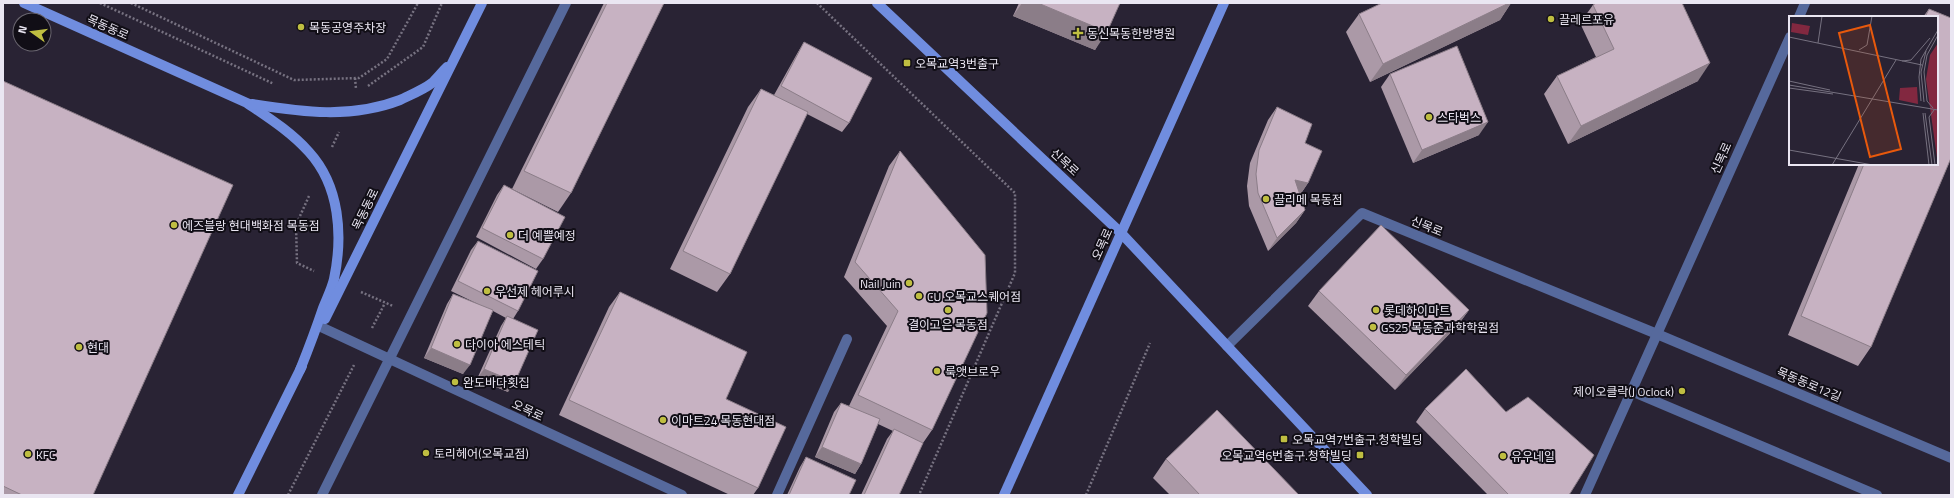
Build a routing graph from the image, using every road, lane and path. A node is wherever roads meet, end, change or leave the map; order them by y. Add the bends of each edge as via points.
1 (24, 3) edge
2 (100, 3) edge
3 (131, 3) edge
4 (418, 3) edge
5 (442, 3) edge
6 (482, 3) edge
7 (566, 3) edge
8 (817, 3) edge
9 (877, 3) edge
10 (1224, 3) edge
11 (1805, 3) edge
12 (1799, 16) edge
13 (1789, 39) edge
14 (454, 60) junction
15 (355, 78) junction
16 (280, 87) dead end
17 (247, 103) junction
18 (339, 131) dead end
19 (330, 151) dead end
20 (303, 210) dead end
21 (1121, 233) junction
22 (297, 263) dead end
23 (395, 307) dead end
24 (321, 327) junction
25 (1657, 334) junction
26 (847, 339) dead end
27 (1150, 343) dead end
28 (1227, 346) junction
29 (363, 347) junction
30 (389, 359) junction
31 (300, 370) junction
32 (1631, 391) junction
33 (1951, 458) edge
34 (238, 495) edge
35 (288, 495) edge
36 (322, 495) edge
37 (682, 495) edge
38 (777, 495) edge
39 (919, 495) edge
40 (1004, 495) edge
41 (1086, 495) edge
42 (1367, 495) edge
43 (1586, 495) edge
44 (1877, 495) edge

1 - 17 main road, 목동동로
2 - 16 path
3 - 15 path via 294,80
4 - 15 path via 387,59 359,78
5 - 15 path via 424,47 356,94
6 - 14 main road, 목동동로
7 - 30 street
8 - 39 path via 1015,193 1015,273
9 - 21 main road, 신목로
10 - 21 main road, 오목로
11 - 12 street
13 - 25 street, 신목로
14 - 17 main road, 목동동로 via 432,83 410,96 361,111 297,111
14 - 24 main road, 목동동로
17 - 31 main road, 목동동로 via 278,124 310,153 322,169 338,217 334,280
18 - 19 path
20 - 22 path via 296,225
21 - 28 main road, 신목로
21 - 40 main road, 오목로
23 - 29 path via 385,303
24 - 29 street, 오목로
24 - 31 main road, 목동동로
25 - 28 street, 신목로 via 1362,213
25 - 32 street, 신목로
25 - 33 street, 목동동로12길
26 - 38 street
27 - 41 path
28 - 42 main road, 신목로
29 - 30 street, 오목로
29 - 35 path
30 - 36 street
30 - 37 street, 오목로
31 - 34 main road, 목동동로
32 - 43 street, 신목로
32 - 44 street

